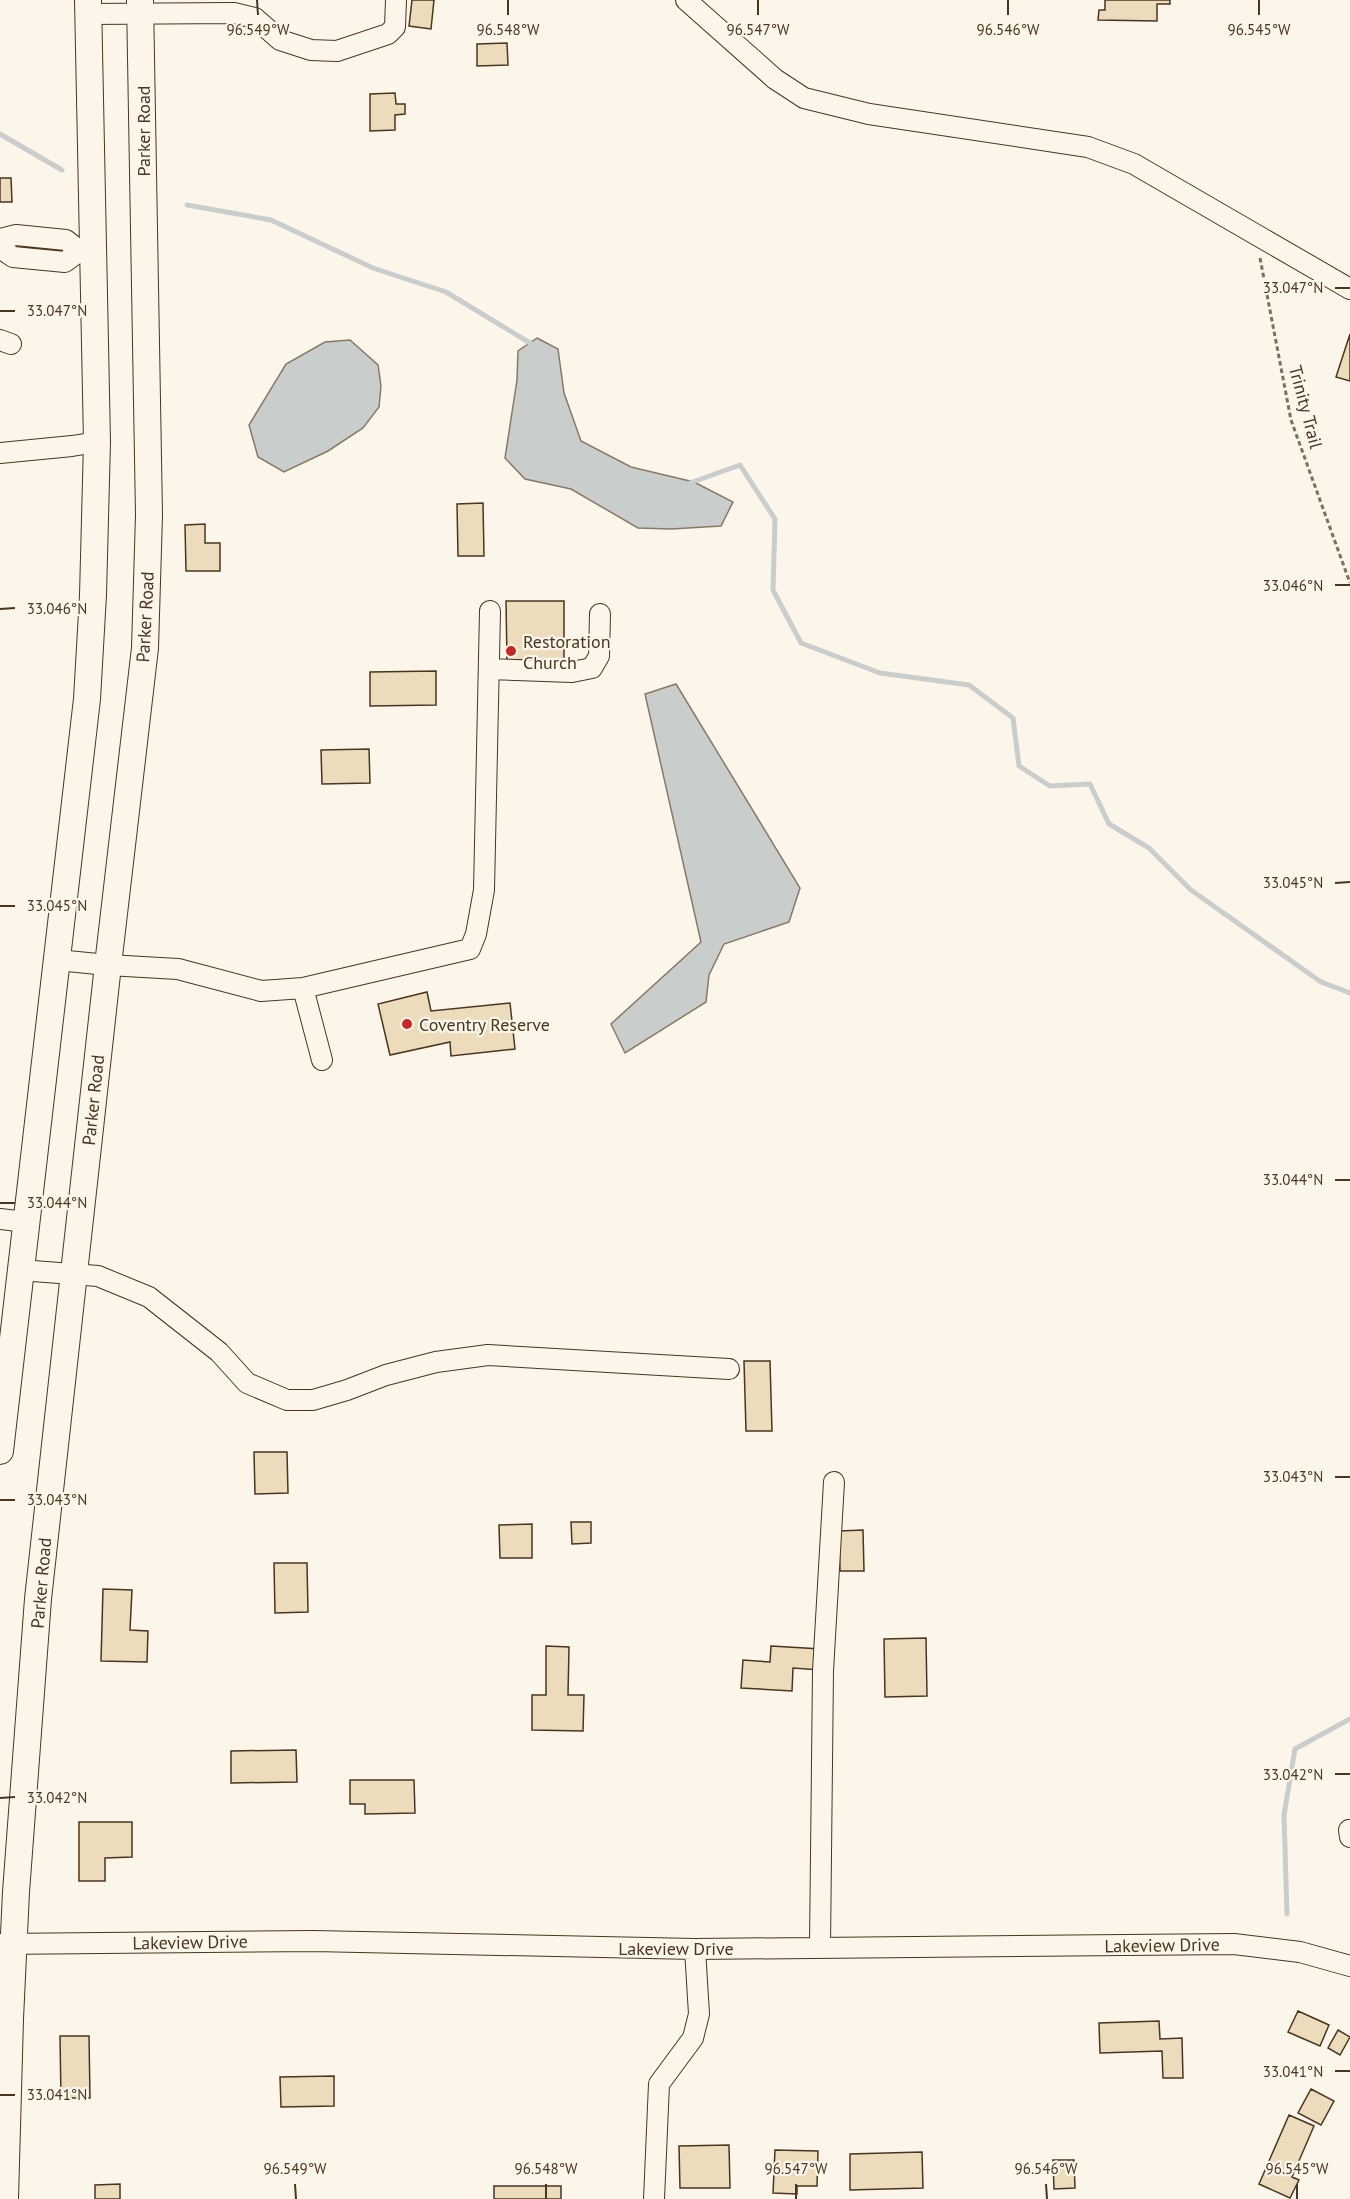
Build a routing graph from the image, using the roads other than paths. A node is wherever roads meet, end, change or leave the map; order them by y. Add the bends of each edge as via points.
1 (396, 0) edge
2 (686, 0) edge
3 (88, 7) edge
4 (141, 7) edge
5 (0, 239) edge
6 (0, 248) edge
7 (86, 250) junction
8 (1350, 289) edge
9 (97, 442) junction
10 (0, 453) edge
11 (490, 610) dead end
12 (600, 614) dead end
13 (489, 669) junction
14 (57, 960) junction
15 (108, 965) junction
16 (303, 988) junction
17 (322, 1060) dead end
18 (0, 1219) edge
19 (26, 1222) junction
20 (20, 1270) junction
21 (75, 1274) junction
22 (729, 1369) dead end
23 (3, 1399) edge
24 (0, 1451) edge
25 (834, 1482) dead end
26 (7, 1944) edge
27 (820, 1946) junction
28 (695, 1949) junction
29 (1350, 1966) edge
30 (5, 2199) edge
31 (654, 2199) edge

1 - 4 street via 395,27 388,34 337,51 311,50 280,40 255,18 234,13
2 - 8 street via 775,79 804,98 869,114 1088,147 1134,165
3 - 4 street
3 - 7 main road
4 - 15 main road, Parker Road via 148,576 145,648
5 - 7 street via 16,235 66,240
6 - 7 street via 13,257 65,262
7 - 9 main road
9 - 10 street
9 - 14 main road via 87,699
11 - 13 street
12 - 13 street via 599,656 592,668 572,672
13 - 16 street via 484,890 470,949
14 - 15 street
14 - 19 main road
15 - 16 street via 178,969 261,991
15 - 21 main road, Parker Road
16 - 17 street
18 - 19 street
19 - 20 main road
20 - 21 street
20 - 23 main road
21 - 22 street via 98,1276 150,1297 219,1352 247,1383 287,1400 313,1400 426,1364 488,1355
21 - 26 main road, Parker Road via 38,1599 19,1853
23 - 24 main road
25 - 27 street via 823,1671
26 - 28 street, Lakeview Drive via 313,1941
26 - 30 main road, Parker Road via 10,2019
27 - 28 street, Lakeview Drive
27 - 29 street, Lakeview Drive via 1234,1944 1300,1952
28 - 31 street via 699,2014 693,2038 659,2084

